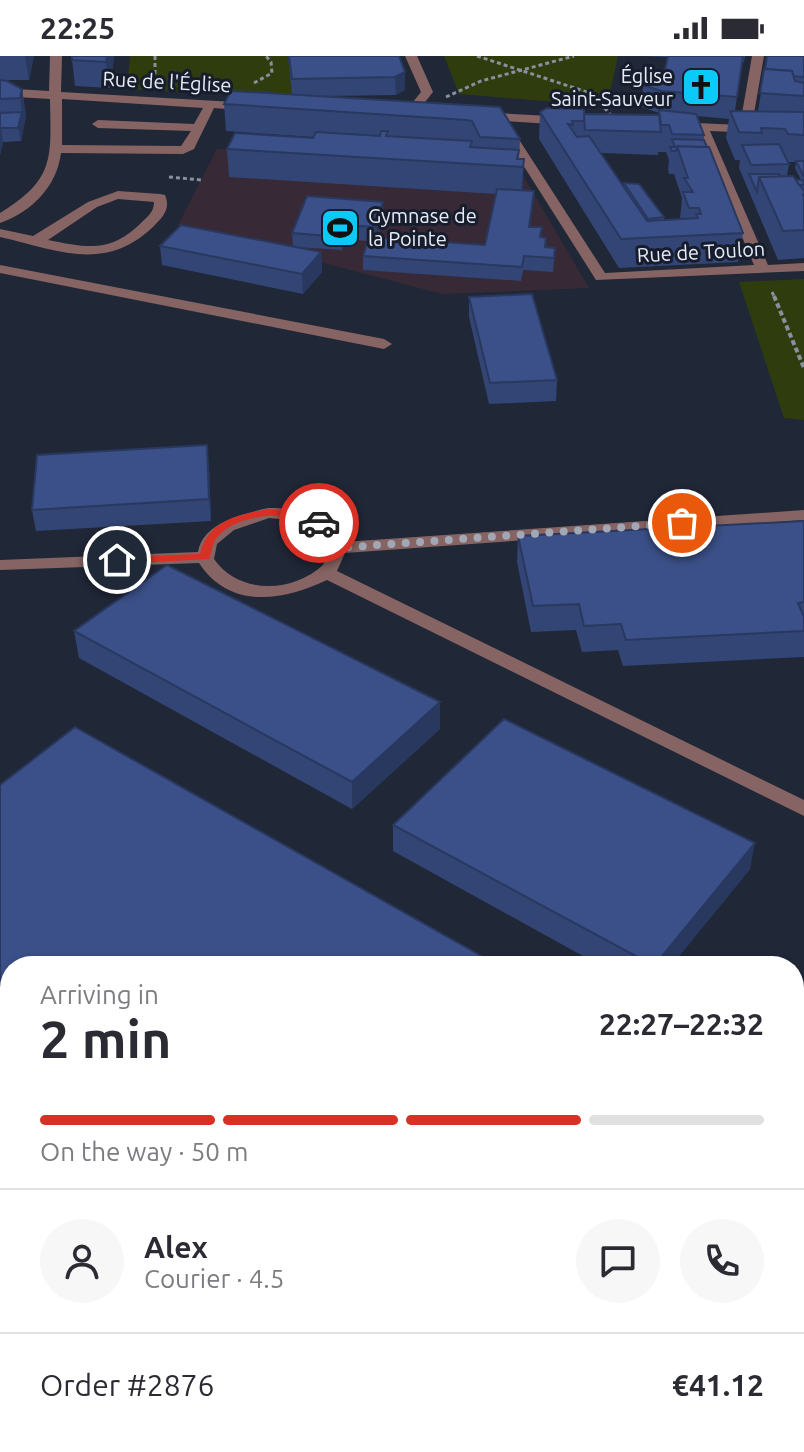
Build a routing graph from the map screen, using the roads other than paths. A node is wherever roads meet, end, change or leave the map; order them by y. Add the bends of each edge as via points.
1 (56, 56) edge
2 (411, 56) edge
3 (758, 56) edge
4 (0, 92) edge
5 (56, 96) junction
6 (210, 105) junction
7 (272, 108) edge
8 (395, 113) edge
9 (410, 113) junction
10 (424, 114) edge
11 (468, 116) edge
12 (498, 117) junction
13 (615, 123) edge
14 (98, 124) dead end
15 (664, 126) edge
16 (702, 127) junction
17 (198, 128) junction
18 (745, 130) junction
19 (804, 131) edge
20 (54, 149) junction
21 (0, 202) edge
22 (25, 203) junction
23 (0, 219) edge
24 (0, 233) edge
25 (37, 240) junction
26 (804, 267) edge
27 (0, 269) edge
28 (763, 269) junction
29 (384, 344) dead end
30 (804, 515) edge
31 (337, 548) junction
32 (205, 557) junction
33 (0, 565) edge
34 (327, 573) junction
35 (804, 809) edge

1 - 5 street
2 - 9 street via 427,92
3 - 18 street
4 - 5 street, Rue de l'Église
5 - 6 street, Rue de l'Église
5 - 20 street
6 - 7 street, Rue de l'Église
6 - 17 street
8 - 9 street
9 - 10 street
11 - 12 street
12 - 13 street
12 - 28 street, Rue de Toulon via 601,277
14 - 17 street
15 - 16 street
16 - 18 street
16 - 28 street
17 - 20 street via 183,150
18 - 19 street
20 - 22 street via 53,169 43,188
21 - 22 street
22 - 23 street
24 - 25 street
25 - 25 street via 104,251 128,242 160,212 160,198 104,196 60,230
26 - 28 street, Rue de Toulon
27 - 29 street
30 - 31 street
31 - 32 street via 320,523 268,513 237,519 220,529 209,541
31 - 34 street
32 - 33 street
32 - 34 street via 210,571 242,590 265,593 310,584
34 - 35 street

